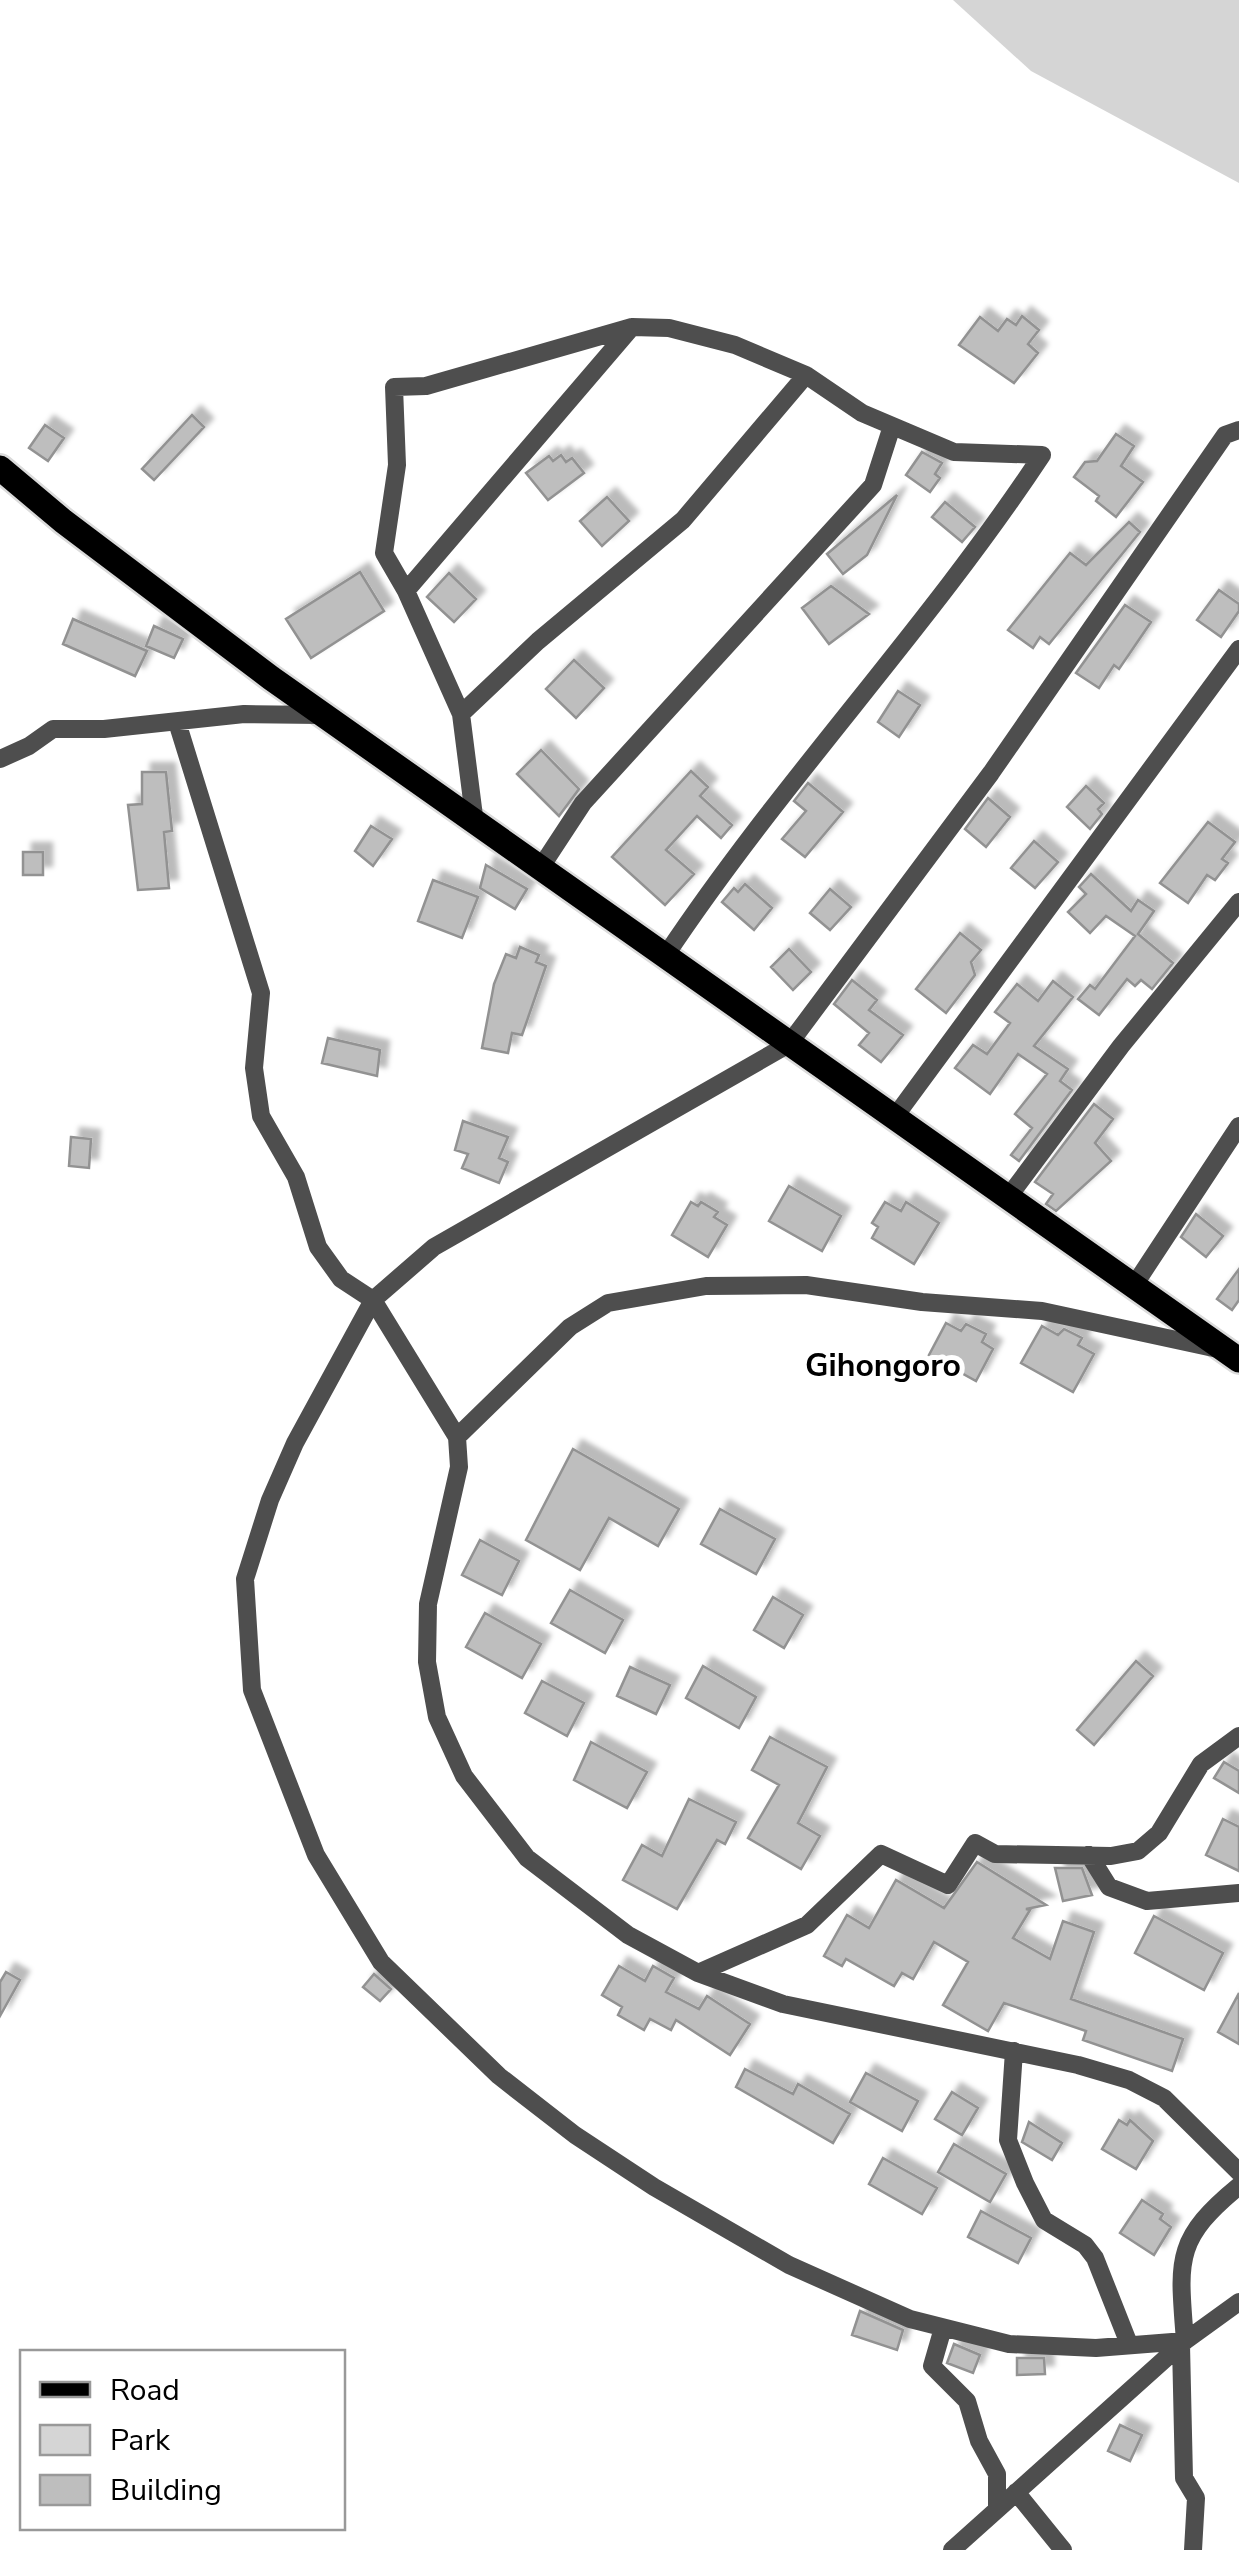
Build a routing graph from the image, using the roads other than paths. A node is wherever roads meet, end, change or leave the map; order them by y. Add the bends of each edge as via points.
1 (632, 327) junction
2 (806, 375) junction
3 (892, 426) junction
4 (1239, 430) edge
5 (0, 468) edge
6 (406, 591) junction
7 (1239, 649) edge
8 (462, 714) junction
9 (322, 715) junction
10 (177, 722) junction
11 (0, 759) edge
12 (474, 824) junction
13 (541, 867) junction
14 (1239, 902) edge
15 (666, 954) junction
16 (789, 1044) junction
17 (894, 1118) junction
18 (1239, 1126) edge
19 (1008, 1196) junction
20 (1134, 1284) junction
21 (373, 1300) junction
22 (1232, 1355) edge
23 (457, 1437) junction
24 (1239, 1736) edge
25 (1088, 1856) junction
26 (1239, 1893) edge
27 (698, 1973) junction
28 (1014, 2052) junction
29 (1239, 2172) edge
30 (1239, 2186) edge
31 (1239, 2302) edge
32 (943, 2328) junction
33 (1183, 2343) junction
34 (1129, 2344) junction
35 (1016, 2492) junction
36 (997, 2509) junction
37 (952, 2550) edge
38 (1063, 2550) edge
39 (1193, 2550) edge

1 - 2 street via 669,328 735,345
1 - 6 street
1 - 6 street via 426,386 394,387 397,465 384,553
2 - 3 street
2 - 8 street via 683,520
3 - 13 street via 872,485 583,803
3 - 15 street via 954,452 1042,455 992,530 730,860
4 - 16 street via 1225,435 991,773
5 - 9 main road
6 - 8 street
7 - 17 street
8 - 12 street
9 - 10 street
9 - 12 main road
10 - 11 street via 53,729
10 - 21 street via 261,993 254,1068 260,1116 296,1177 318,1247 340,1279
12 - 13 main road
13 - 15 main road
14 - 19 street
15 - 16 main road
16 - 17 main road
16 - 21 street via 464,1229
17 - 19 main road
18 - 20 street
19 - 20 main road
20 - 22 main road
21 - 23 street
21 - 32 street via 295,1443 245,1579 252,1690 316,1855 381,1962 500,2076 575,2134 789,2265
22 - 23 street via 1042,1311 806,1285 706,1286 608,1303 570,1327
23 - 27 street via 459,1467 428,1604 427,1662 436,1716 464,1776 528,1858 628,1935
24 - 25 street via 1200,1764 1160,1833 1138,1851
25 - 26 street via 1109,1887 1147,1901
25 - 27 street via 995,1854 975,1843 948,1886 881,1854 807,1925
27 - 28 street via 782,2004
28 - 29 street via 1155,2090
28 - 34 street via 1008,2140 1044,2220 1095,2258
30 - 33 street via 1199,2219 1180,2270
31 - 33 street
32 - 34 street via 1009,2344
32 - 36 street via 932,2366 967,2402 997,2474
33 - 34 street
33 - 35 street
33 - 39 street via 1184,2478 1196,2498
35 - 36 street
35 - 38 street
36 - 37 street

